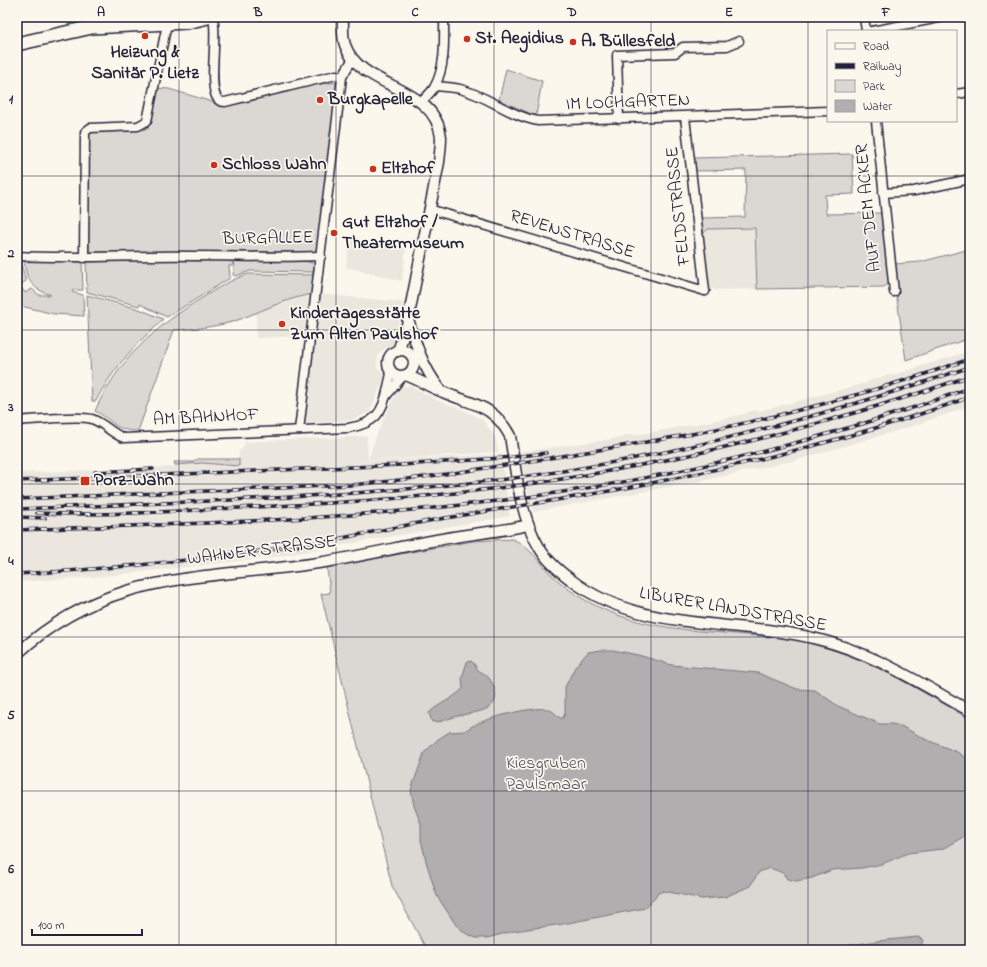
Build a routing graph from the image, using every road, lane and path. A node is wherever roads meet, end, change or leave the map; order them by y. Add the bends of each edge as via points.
1 (208, 17) edge
2 (213, 17) edge
3 (343, 17) edge
4 (444, 17) edge
5 (864, 17) edge
6 (944, 17) edge
7 (167, 24) junction
8 (866, 30) edge
9 (877, 30) edge
10 (739, 41) dead end
11 (17, 44) edge
12 (352, 60) junction
13 (342, 77) junction
14 (435, 86) junction
15 (970, 92) edge
16 (957, 94) edge
17 (421, 102) junction
18 (827, 112) edge
19 (685, 117) junction
20 (619, 119) junction
21 (876, 122) edge
22 (970, 179) edge
23 (883, 193) junction
24 (429, 209) junction
25 (17, 256) edge
26 (321, 256) junction
27 (84, 258) junction
28 (705, 291) joint
29 (894, 292) dead end
30 (407, 322) junction
31 (398, 351) junction
32 (409, 354) junction
33 (414, 365) junction
34 (391, 371) junction
35 (404, 376) junction
36 (432, 387) junction
37 (442, 392) junction
38 (387, 396) junction
39 (17, 421) edge
40 (299, 430) junction
41 (528, 525) junction
42 (17, 654) edge
43 (970, 711) edge

1 - 7 main road
2 - 13 street via 214,84 216,97 220,101 226,102 336,75
3 - 12 street via 345,44
4 - 14 street via 444,47
5 - 8 street
6 - 9 street
7 - 11 main road via 104,26
7 - 27 street via 147,121 138,126 90,128 85,132
10 - 20 street via 727,46 683,47 675,53 617,55
12 - 13 street, BURGALLEE
12 - 17 street via 369,73
13 - 26 street, BURGALLEE
14 - 17 street
14 - 20 street, IM LOCHGARTEN via 464,90 512,114 538,121
15 - 16 street
17 - 24 street via 435,119 441,137 439,162
18 - 19 street, IM LOCHGARTEN
19 - 20 street, IM LOCHGARTEN
19 - 28 street, FELDSTRASSE
21 - 23 street, AUF DEM ACKER
22 - 23 street via 914,191
23 - 29 street, AUF DEM ACKER
24 - 28 street, REVENSTRASSE
24 - 30 street
25 - 27 street, BURGALLEE
26 - 27 street, BURGALLEE
26 - 40 street
30 - 31 street
30 - 32 street
30 - 37 street via 423,364
31 - 32 street
31 - 34 street via 390,359
32 - 33 street
33 - 35 street
33 - 36 street, LIBURER LANDSTRASSE
34 - 35 street
34 - 38 street, AM BAHNHOF
35 - 36 street, LIBURER LANDSTRASSE
35 - 38 street, AM BAHNHOF
36 - 37 street, LIBURER LANDSTRASSE
37 - 41 street, LIBURER LANDSTRASSE via 483,406 503,423 510,436
38 - 40 street, AM BAHNHOF via 376,418 366,424 348,428
39 - 40 street, AM BAHNHOF via 88,418 124,438
41 - 42 street, WAHNER STRASSE via 477,532 312,564 182,578 137,588 97,601 65,617
41 - 43 street, LIBURER LANDSTRASSE via 539,548 555,567 575,584 619,607 658,617 817,639 844,647 877,662

